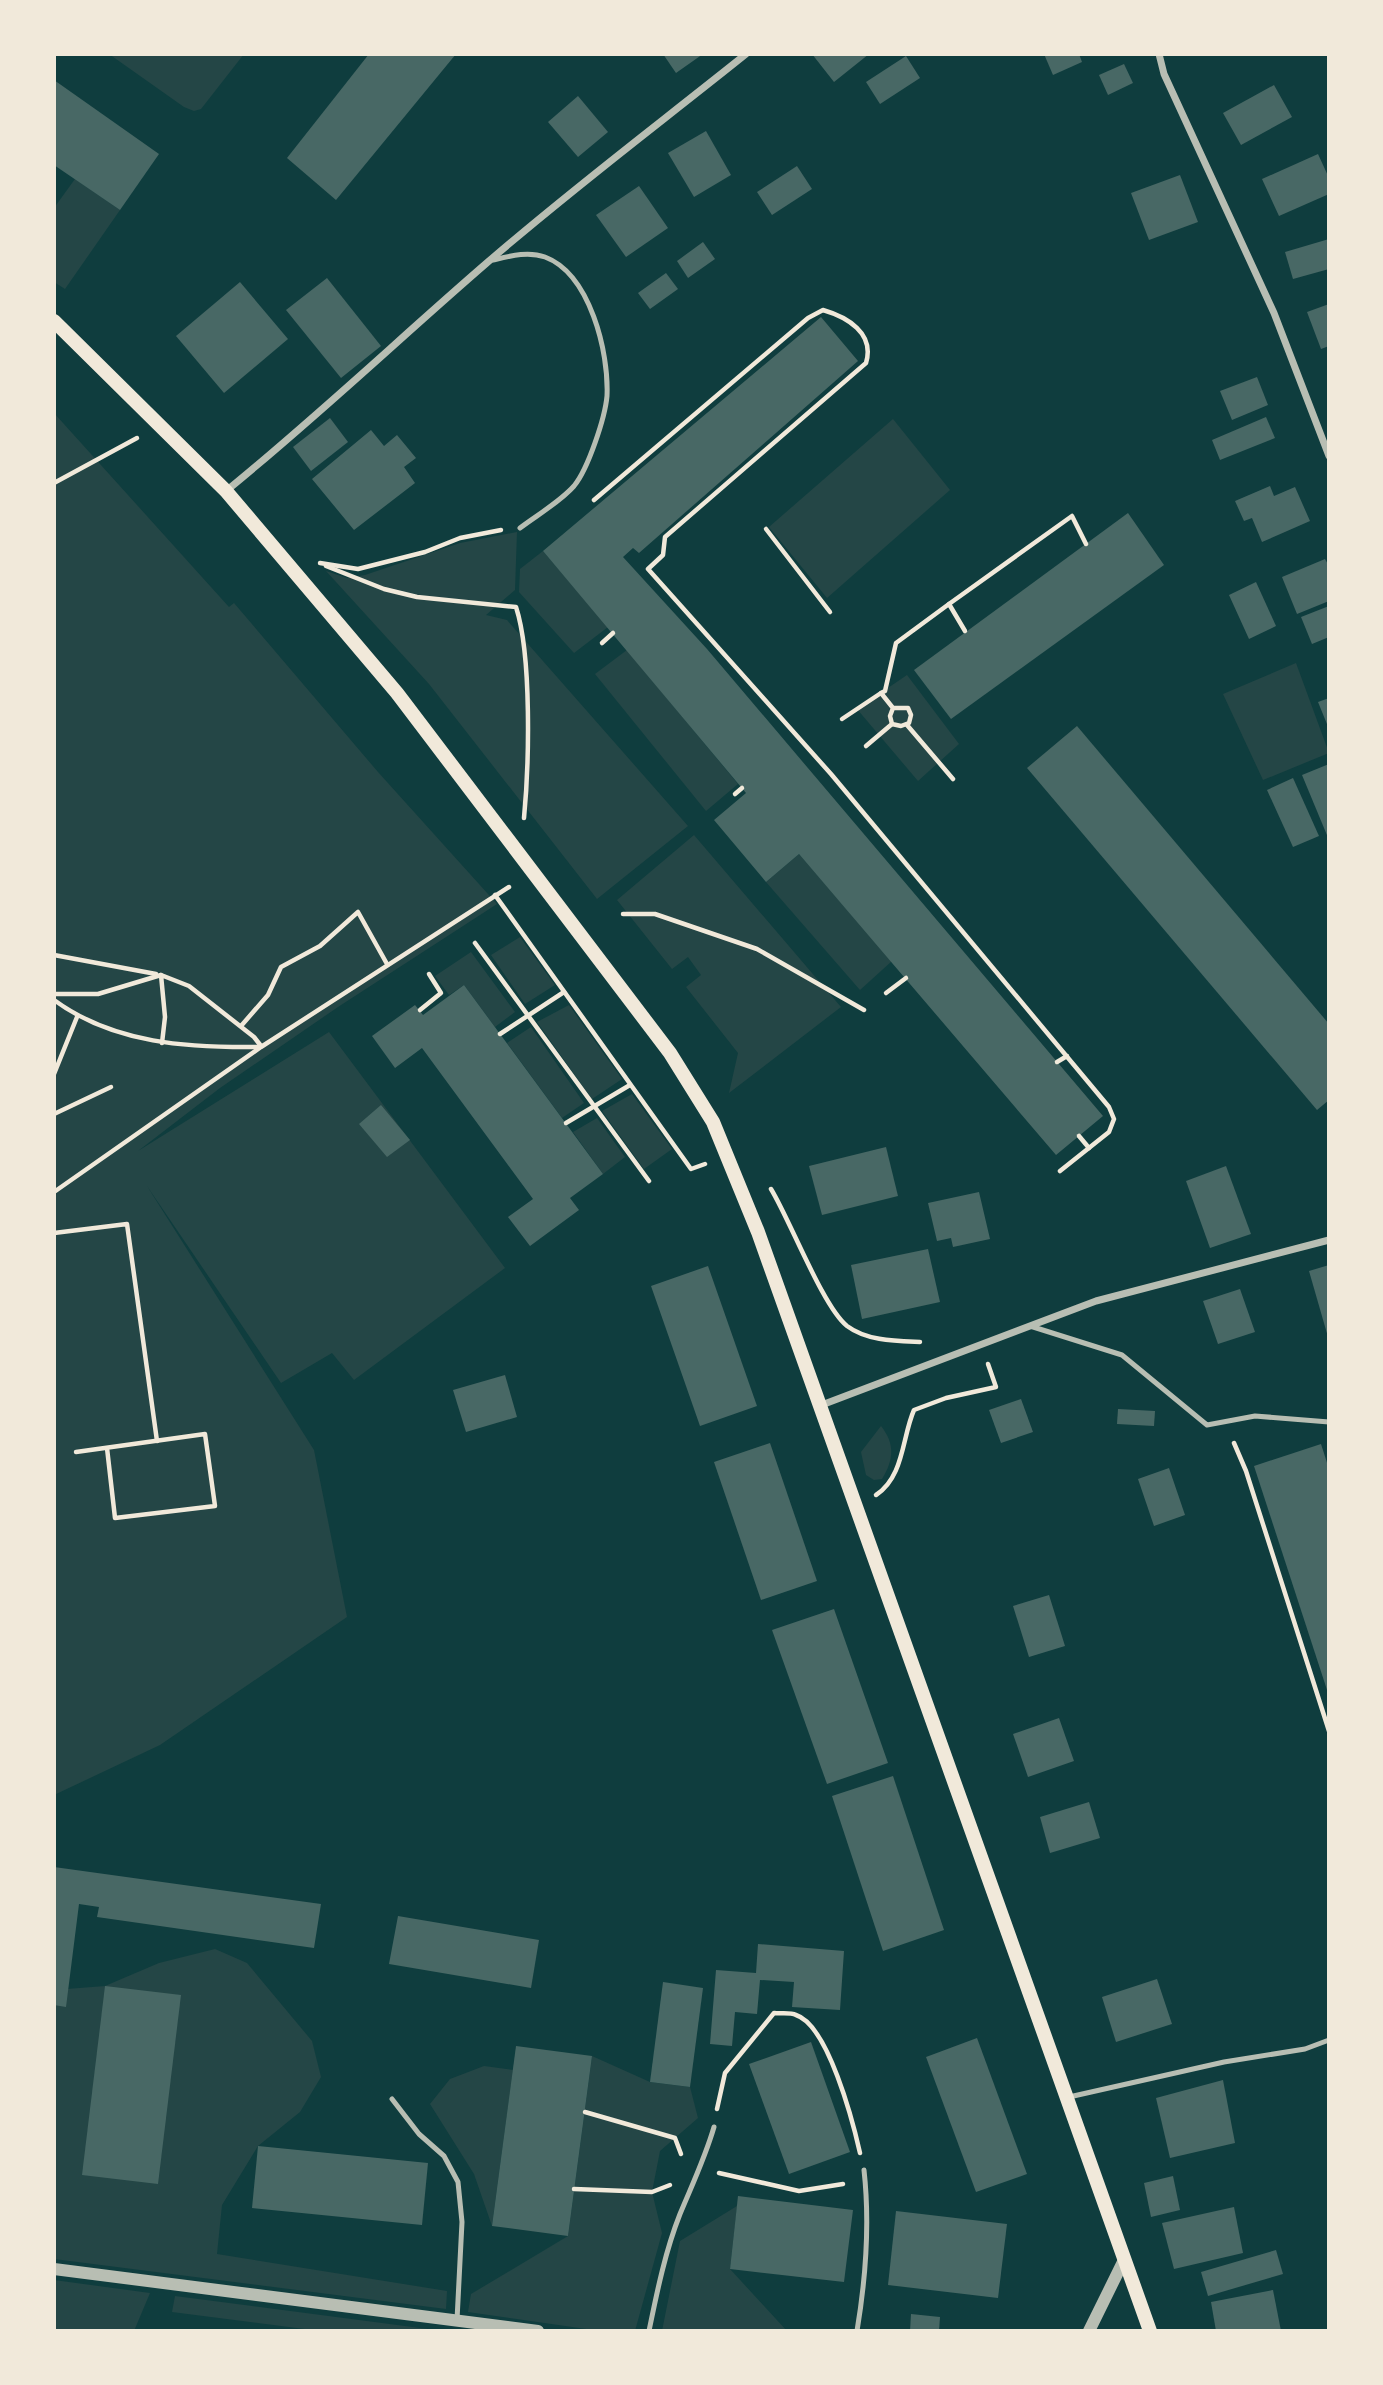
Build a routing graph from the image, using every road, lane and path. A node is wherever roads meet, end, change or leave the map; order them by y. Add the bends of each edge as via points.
1 (746, 54) edge
2 (1159, 54) edge
3 (490, 260) junction
4 (54, 321) edge
5 (160, 426) junction
6 (1329, 456) edge
7 (54, 483) edge
8 (226, 491) junction
9 (594, 500) dead end
10 (520, 528) joint
11 (766, 530) dead end
12 (1086, 544) dead end
13 (949, 604) junction
14 (830, 612) dead end
15 (965, 631) dead end
16 (613, 633) dead end
17 (602, 643) dead end
18 (881, 693) junction
19 (893, 708) junction
20 (842, 719) dead end
21 (892, 724) junction
22 (907, 725) junction
23 (866, 746) dead end
24 (953, 779) dead end
25 (742, 788) dead end
26 (735, 794) dead end
27 (524, 818) dead end
28 (509, 887) dead end
29 (495, 895) junction
30 (623, 914) dead end
31 (475, 943) dead end
32 (54, 955) edge
33 (387, 964) junction
34 (429, 974) dead end
35 (161, 975) junction
36 (906, 978) dead end
37 (564, 992) junction
38 (886, 993) dead end
39 (54, 994) edge
40 (54, 1000) edge
41 (419, 1010) dead end
42 (864, 1010) dead end
43 (77, 1017) junction
44 (241, 1026) junction
45 (500, 1034) dead end
46 (162, 1043) junction
47 (261, 1047) junction
48 (1068, 1056) junction
49 (1057, 1062) dead end
50 (54, 1074) edge
51 (630, 1085) junction
52 (111, 1087) dead end
53 (54, 1114) edge
54 (566, 1123) dead end
55 (1079, 1136) dead end
56 (1089, 1148) junction
57 (708, 1171) dead end
58 (1060, 1171) dead end
59 (649, 1181) dead end
60 (766, 1183) dead end
61 (54, 1192) edge
62 (54, 1233) edge
63 (1329, 1240) edge
64 (1030, 1326) junction
65 (922, 1342) dead end
66 (982, 1345) junction
67 (819, 1405) junction
68 (1329, 1422) edge
69 (1208, 1424) junction
70 (157, 1441) junction
71 (107, 1448) junction
72 (76, 1452) dead end
73 (868, 1500) dead end
74 (1329, 1731) edge
75 (1329, 2040) edge
76 (1068, 2097) junction
77 (392, 2099) dead end
78 (584, 2112) dead end
79 (714, 2127) joint
80 (864, 2170) joint
81 (695, 2176) junction
82 (865, 2182) junction
83 (574, 2189) dead end
84 (1123, 2262) junction
85 (54, 2269) edge
86 (457, 2320) junction
87 (538, 2331) edge
88 (649, 2331) edge
89 (858, 2331) edge
90 (1089, 2331) edge
91 (1150, 2331) edge

1 - 3 street
2 - 6 street via 1164,74 1274,313
3 - 8 street via 330,405
3 - 10 lane via 522,254 543,256 561,265 589,301 604,363 607,396 601,423 575,485
4 - 5 main road
5 - 7 path
5 - 8 main road
8 - 67 main road via 397,693 670,1053 718,1132
9 - 48 path via 808,318 823,310 856,325 866,341 866,363 665,537 663,555 648,569 831,774
10 - 27 path via 460,538 358,569 317,563 417,597 516,607 524,659
11 - 14 path
12 - 13 path via 1072,516
13 - 15 path
13 - 18 path via 896,643
16 - 17 path
18 - 19 path
18 - 20 path
19 - 21 path
19 - 22 path via 909,710
21 - 22 path
21 - 23 path
22 - 24 path
25 - 26 path
28 - 29 path
29 - 33 path
29 - 37 path
30 - 42 path via 655,914 736,940 775,957
31 - 59 path
32 - 35 path
33 - 44 path via 358,912 320,946 281,967 268,995
33 - 47 path
34 - 41 path via 441,993
35 - 39 path via 98,993
35 - 44 path via 189,986
35 - 46 path
36 - 38 path
37 - 45 path
37 - 51 path
40 - 43 path
43 - 46 path
43 - 50 path
44 - 47 path
46 - 47 path
47 - 61 path
48 - 49 path
48 - 56 path via 1114,1119 1109,1132
51 - 54 path
51 - 57 path via 691,1170 705,1164
52 - 53 path
55 - 56 path
56 - 58 path
60 - 65 path via 823,1292 846,1325 873,1338
62 - 70 path via 127,1224
63 - 64 street via 1096,1301
64 - 66 street
64 - 69 lane via 1122,1356
66 - 67 street
66 - 73 path via 996,1387 914,1410 898,1466 884,1490
67 - 76 main road
68 - 69 lane via 1255,1416
69 - 74 path via 1237,1444
70 - 71 path
70 - 71 path via 205,1434 215,1506 115,1518
71 - 72 path
75 - 76 lane via 1305,2049
76 - 84 main road
77 - 86 lane via 419,2134 444,2156 458,2182 462,2222
78 - 81 path via 675,2138
79 - 80 path via 725,2073 774,2013 797,2015 813,2027 826,2052
79 - 81 lane
80 - 82 lane
81 - 82 path via 718,2172 799,2191
81 - 83 path via 652,2192
81 - 88 lane via 665,2257
82 - 89 lane via 868,2249
84 - 90 street
84 - 91 main road
85 - 86 street
86 - 87 street

